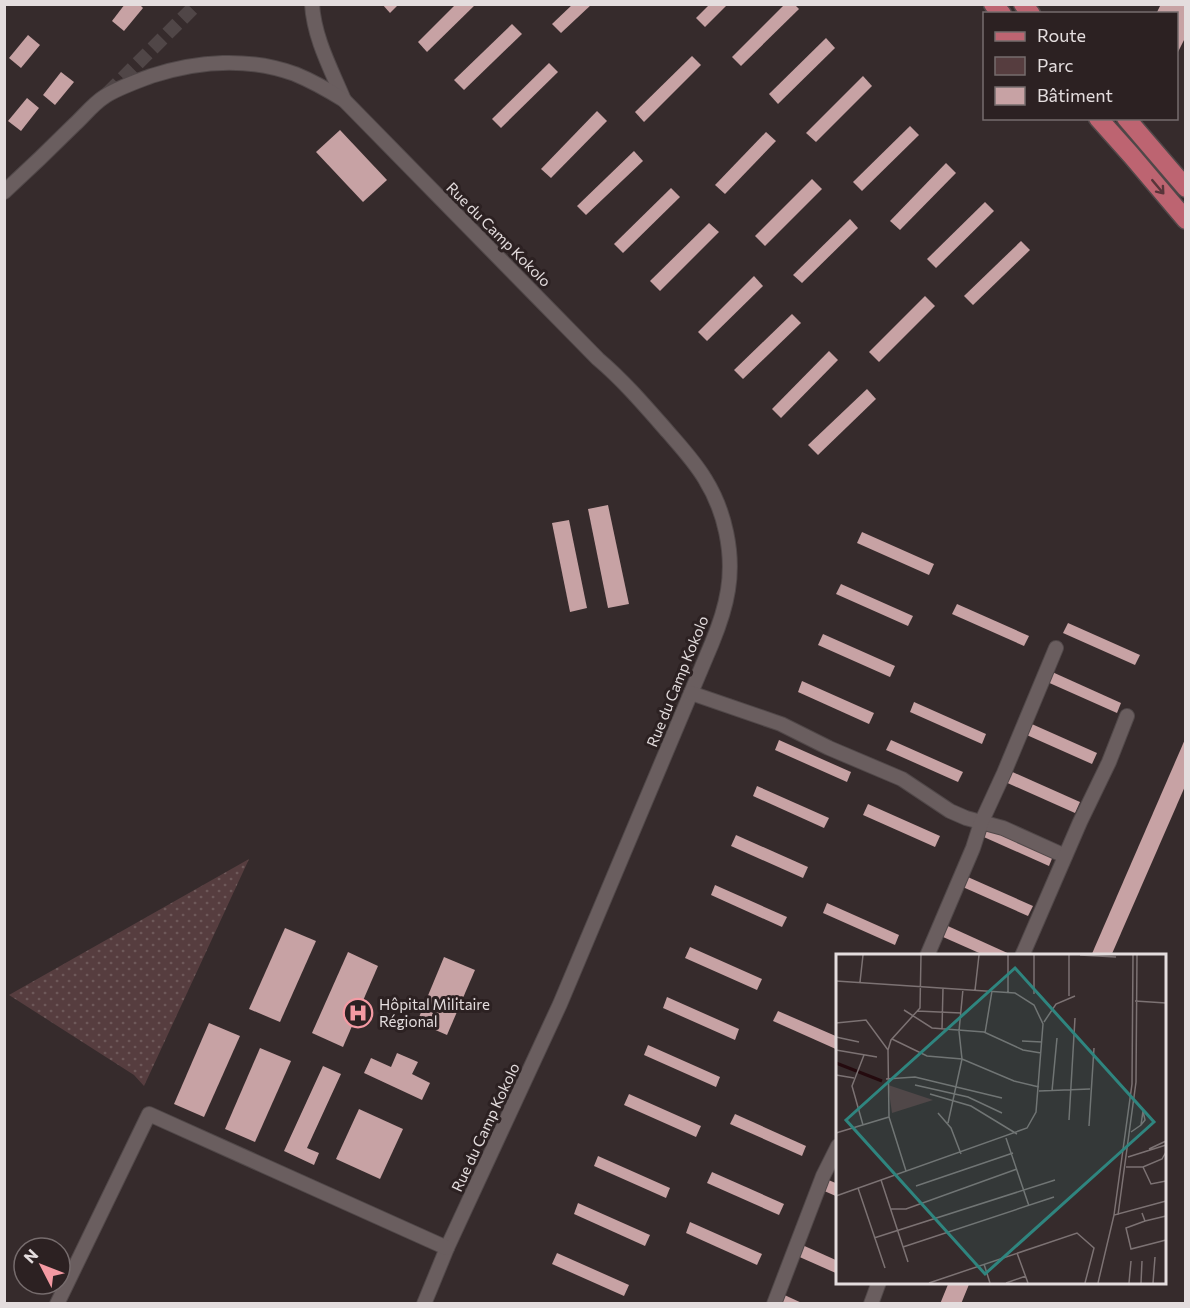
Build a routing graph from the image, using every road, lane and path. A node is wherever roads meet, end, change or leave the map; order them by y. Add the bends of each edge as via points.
1 (312, 4) edge
2 (344, 100) junction
3 (1100, 120) edge
4 (1128, 120) edge
5 (1185, 188) edge
6 (4, 192) edge
7 (1185, 220) edge
8 (1056, 648) dead end
9 (691, 693) junction
10 (1127, 716) dead end
11 (981, 823) junction
12 (1065, 856) junction
13 (928, 954) edge
14 (1023, 954) edge
15 (836, 1148) edge
16 (447, 1248) junction
17 (878, 1284) edge
18 (57, 1304) edge
19 (424, 1304) edge
20 (774, 1304) edge
21 (872, 1304) edge

1 - 2 street, Rue du Camp Kokolo via 316,32
2 - 6 street, Rue du Camp Kokolo via 294,74 250,64 211,63 168,70 105,96
2 - 9 street, Rue du Camp Kokolo via 614,372 707,481 727,537 728,589 722,616
3 -> 7 main road
4 - 5 main road
8 - 11 street
9 - 11 street via 781,724 902,779 950,811
9 - 16 street, Rue du Camp Kokolo via 560,1004
10 - 12 street
11 - 12 street via 1003,828
11 - 13 street
12 - 14 street
15 - 20 street
16 - 18 street via 149,1114
16 - 19 street, Rue du Camp Kokolo
17 - 21 street

